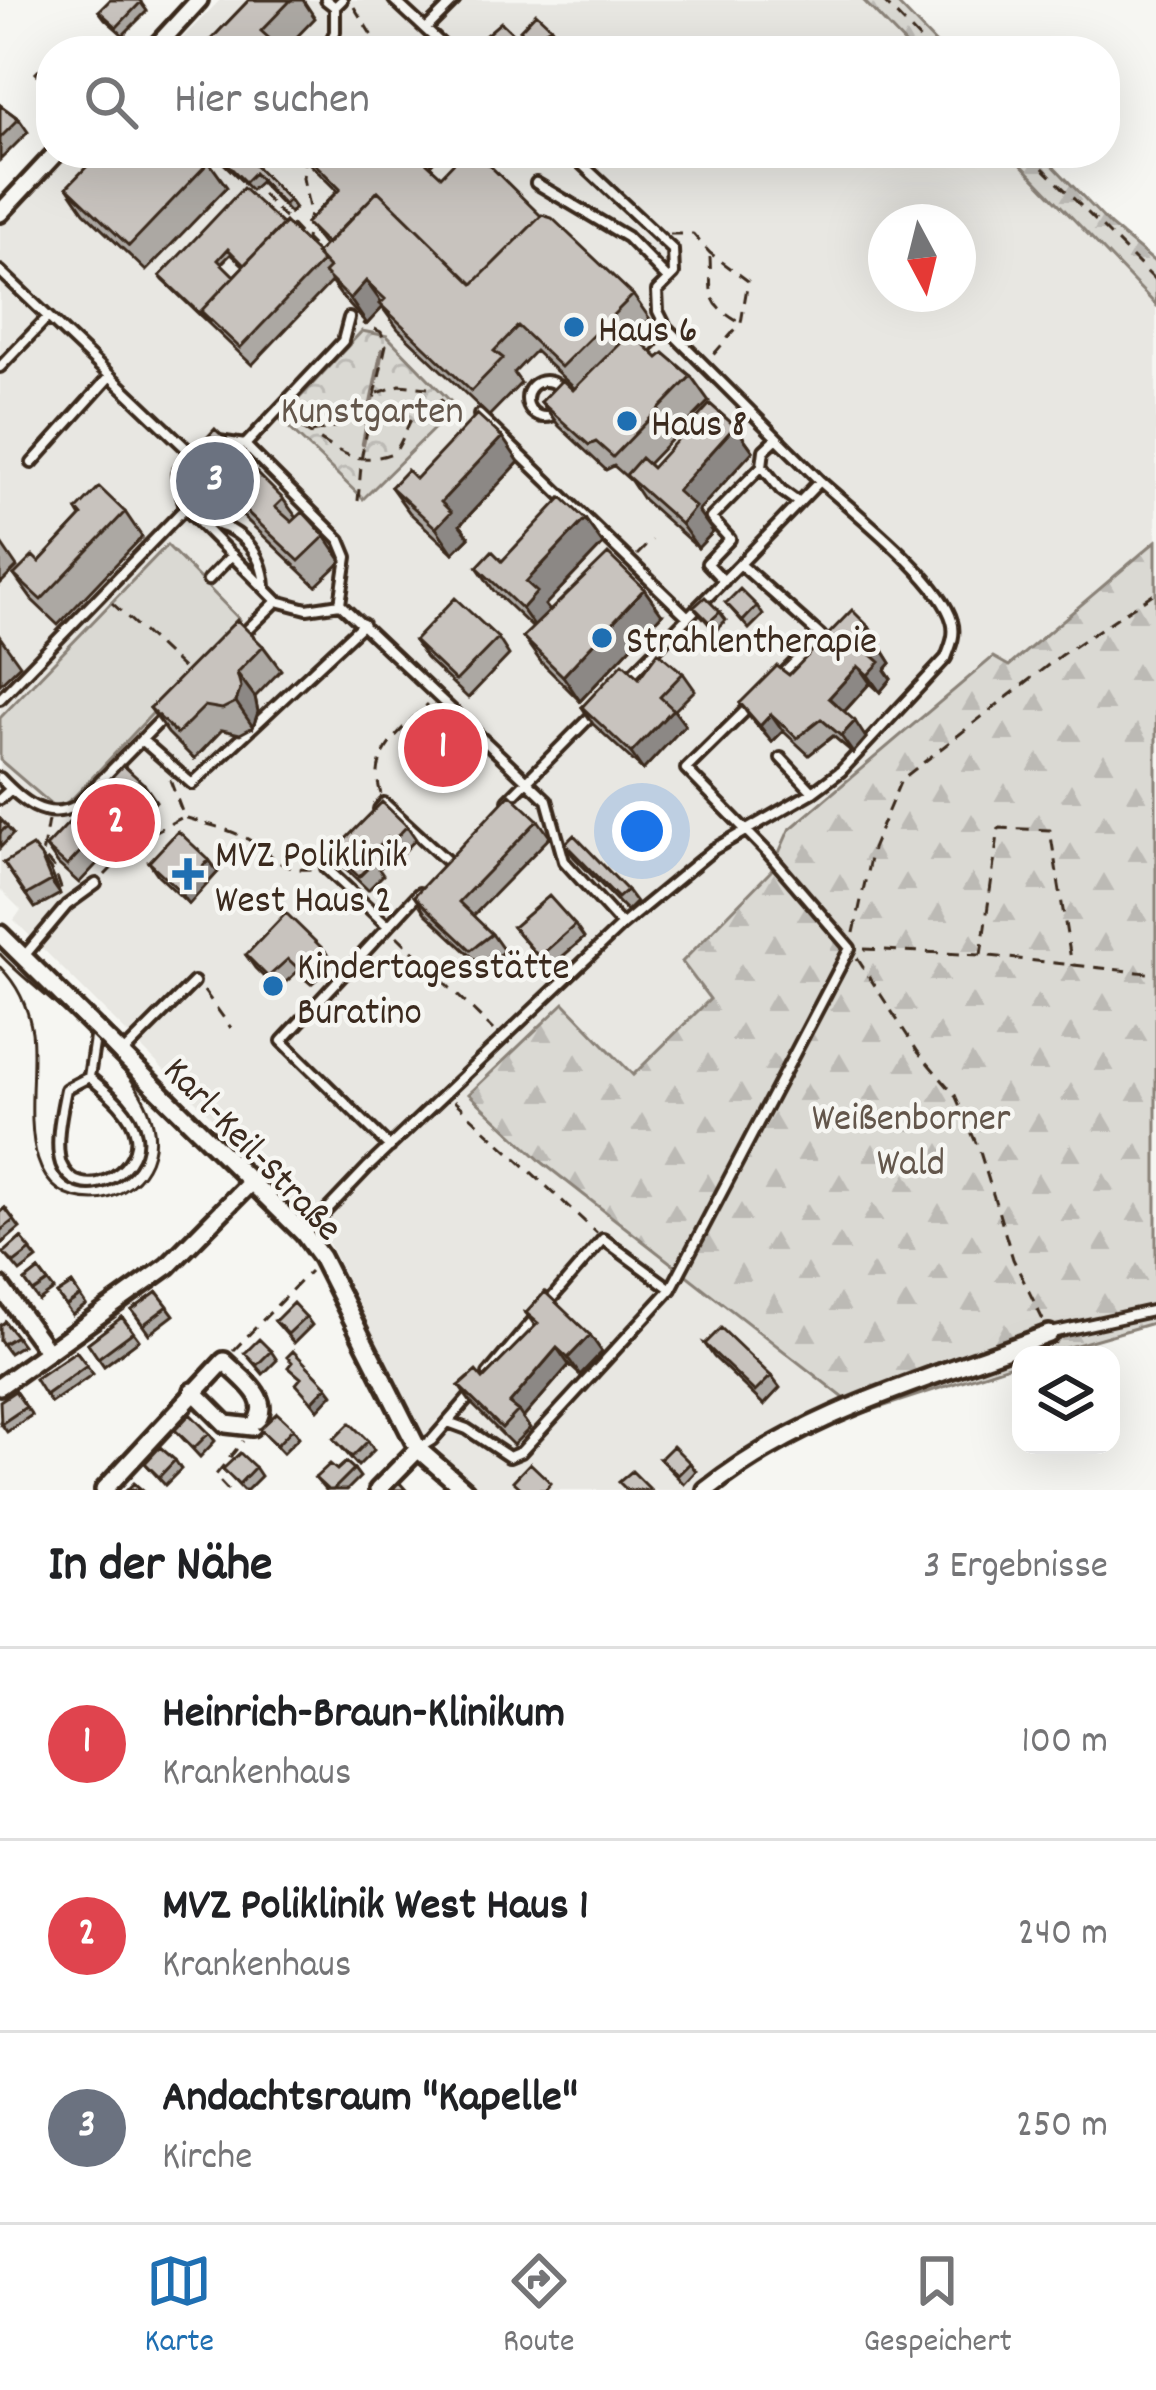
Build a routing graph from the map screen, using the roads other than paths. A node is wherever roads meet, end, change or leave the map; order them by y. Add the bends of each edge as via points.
1 (199, 0) edge
2 (326, 0) edge
3 (394, 0) edge
4 (455, 0) edge
5 (342, 2) edge
6 (426, 29) junction
7 (166, 36) edge
8 (333, 36) edge
9 (433, 36) edge
10 (42, 168) edge
11 (586, 168) edge
12 (536, 183) dead end
13 (0, 213) edge
14 (0, 271) edge
15 (668, 279) junction
16 (48, 317) junction
17 (349, 318) edge
18 (666, 328) junction
19 (637, 358) edge
20 (0, 367) edge
21 (110, 376) junction
22 (568, 402) joint
23 (479, 415) edge
24 (777, 438) junction
25 (245, 445) junction
26 (189, 451) junction
27 (32, 463) dead end
28 (762, 466) junction
29 (820, 481) junction
30 (799, 503) junction
31 (185, 508) junction
32 (200, 523) junction
33 (232, 555) junction
34 (740, 564) junction
35 (208, 580) dead end
36 (724, 580) junction
37 (265, 588) junction
38 (277, 601) junction
39 (340, 604) junction
40 (688, 617) junction
41 (363, 624) junction
42 (229, 649) edge
43 (627, 680) edge
44 (770, 686) edge
45 (0, 699) edge
46 (754, 703) edge
47 (170, 710) edge
48 (596, 711) edge
49 (142, 740) junction
50 (781, 758) dead end
51 (0, 778) edge
52 (527, 781) junction
53 (10, 789) junction
54 (813, 792) junction
55 (0, 799) edge
56 (496, 813) edge
57 (370, 820) edge
58 (745, 829) junction
59 (355, 836) edge
60 (464, 845) edge
61 (448, 862) junction
62 (688, 870) junction
63 (696, 878) dead end
64 (96, 884) road end
65 (622, 925) junction
66 (388, 926) junction
67 (0, 934) edge
68 (24, 956) junction
69 (197, 985) road end
70 (97, 1030) junction
71 (121, 1055) junction
72 (89, 1077) junction
73 (390, 1147) junction
74 (252, 1181) junction
75 (304, 1234) junction
76 (0, 1286) edge
77 (671, 1289) junction
78 (1156, 1310) edge
79 (1049, 1334) joint
80 (48, 1352) junction
81 (0, 1386) edge
82 (193, 1390) junction
83 (448, 1422) junction
84 (418, 1449) junction
85 (104, 1490) edge
86 (378, 1490) edge
87 (465, 1490) edge
88 (706, 1490) edge

1 - 7 street
2 - 5 lane
3 - 6 lane
4 - 6 lane
5 - 8 lane
6 - 9 lane
10 - 13 street
11 - 15 lane via 673,250
12 - 15 lane via 627,236
14 - 16 lane
15 - 18 lane via 657,291
16 - 20 lane
16 - 21 lane
17 - 25 lane via 344,341
18 - 19 lane
18 - 24 lane
21 - 26 lane
21 - 27 lane
22 - 22 lane via 552,383 528,393 541,416
23 - 40 lane
24 - 28 lane
24 - 29 lane
25 - 26 lane via 219,441
25 - 39 lane via 340,540 347,557
26 - 31 lane via 177,474
28 - 30 lane
28 - 36 lane via 711,518 730,539 707,563
29 - 30 lane
29 - 54 lane via 935,589 954,638 946,658
30 - 34 lane
31 - 32 lane
31 - 45 lane
32 - 33 lane
32 - 37 lane via 239,534 258,556
33 - 35 lane
33 - 37 lane
34 - 36 lane
34 - 44 lane via 821,636
36 - 40 lane
37 - 38 lane
38 - 39 lane via 307,610
38 - 42 lane
39 - 41 lane
40 - 43 lane
41 - 49 lane via 192,784
41 - 52 lane
46 - 58 lane via 686,769
47 - 49 lane
48 - 52 lane
49 - 53 lane via 63,813 31,806
50 - 54 lane
51 - 53 lane
52 - 56 lane
52 - 65 lane via 547,800 565,861
53 - 55 lane
54 - 58 lane
57 - 61 lane via 384,803
58 - 62 lane
58 - 77 lane via 850,948
59 - 66 lane via 326,868
60 - 61 lane
61 - 66 lane
62 - 63 lane
62 - 65 lane
64 - 68 lane
65 - 73 lane
66 - 73 lane via 282,1041
67 - 68 street, Karl-Keil-Straße
68 - 70 street, Karl-Keil-Straße
69 - 71 lane
70 - 71 street, Karl-Keil-Straße
70 - 72 lane
71 - 74 street, Karl-Keil-Straße
72 - 72 lane via 66,1089 60,1140 60,1162 88,1184 124,1170 136,1133
73 - 75 lane
74 - 75 street, Karl-Keil-Straße
74 - 80 street via 168,1266
75 - 84 street, Karl-Keil-Straße
76 - 80 street
77 - 83 lane via 521,1452 509,1457
77 - 83 lane via 602,1239
78 - 79 lane
79 - 88 street via 795,1431
80 - 81 street
82 - 82 street via 224,1361 263,1408 252,1427 241,1428 226,1424
82 - 85 street
83 - 84 lane
84 - 86 street
84 - 87 street, Karl-Keil-Straße

